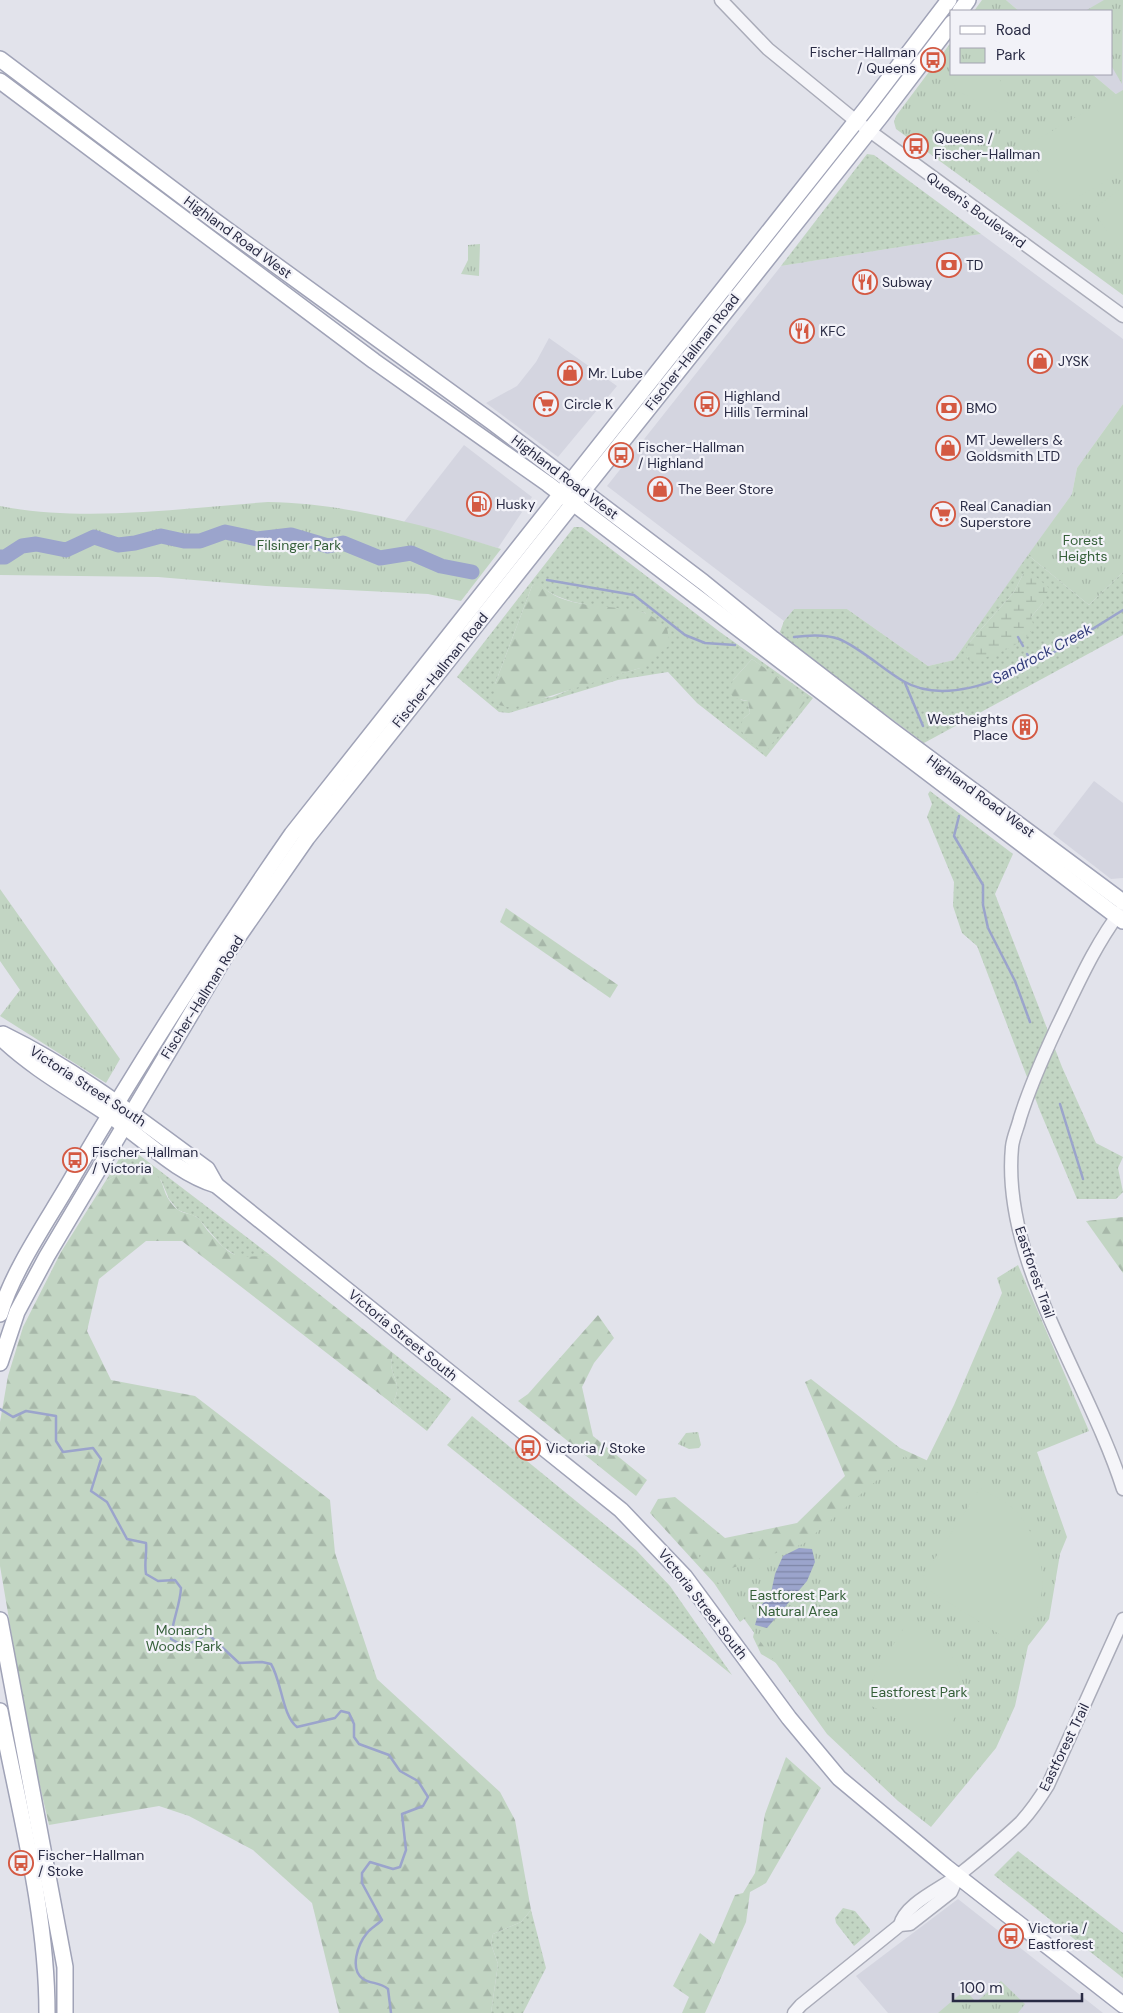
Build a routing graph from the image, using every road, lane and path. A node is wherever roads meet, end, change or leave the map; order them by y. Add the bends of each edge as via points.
1 (721, 0) edge
2 (949, 0) edge
3 (950, 25) edge
4 (0, 59) edge
5 (0, 81) edge
6 (856, 121) junction
7 (869, 131) junction
8 (1123, 316) edge
9 (571, 481) junction
10 (583, 491) junction
11 (561, 494) junction
12 (573, 503) junction
13 (1121, 912) edge
14 (0, 1032) edge
15 (0, 1037) edge
16 (113, 1109) junction
17 (128, 1120) junction
18 (0, 1314) edge
19 (0, 1363) edge
20 (1123, 1489) edge
21 (1123, 1619) edge
22 (0, 1620) edge
23 (0, 1711) edge
24 (958, 1876) junction
25 (1123, 2005) edge
26 (47, 2013) edge
27 (65, 2013) edge
28 (794, 2013) edge

1 - 6 street, Queen's Boulevard via 768,49
2 - 6 main road, Fischer-Hallman Road
3 - 7 main road, Fischer-Hallman Road
4 - 9 main road, Highland Road West
5 - 11 main road, Highland Road West via 374,361
6 - 7 street, Queen's Boulevard
6 - 9 main road, Fischer-Hallman Road
7 - 8 street, Queen's Boulevard
7 - 10 main road, Fischer-Hallman Road
9 - 10 main road, Highland Road West
9 - 11 main road, Fischer-Hallman Road
10 - 12 main road, Fischer-Hallman Road
10 - 13 main road, Highland Road West
11 - 12 main road, Highland Road West
11 - 16 main road, Fischer-Hallman Road via 292,834 216,944
12 - 13 main road, Highland Road West
12 - 17 main road, Fischer-Hallman Road via 307,838 229,950
13 - 20 street, Eastforest Trail via 1095,950 1033,1077 1012,1146 1012,1181 1014,1208 1026,1256
14 - 16 main road, Victoria Street South via 26,1045
15 - 16 main road, Victoria Street South via 20,1056
16 - 17 main road, Victoria Street South
16 - 18 main road, Fischer-Hallman Road via 6,1294
17 - 19 main road, Fischer-Hallman Road via 28,1290
17 - 24 main road, Victoria Street South via 197,1179 216,1185 621,1510 685,1577 823,1761 858,1796
21 - 24 street, Eastforest Trail via 1048,1785 1020,1822
22 - 27 main road via 65,1967
23 - 26 main road via 37,1907 47,1974
24 - 25 main road, Victoria Street South
24 - 28 street, Eastforest Trail via 942,1884 902,1917 900,1926 801,2004

